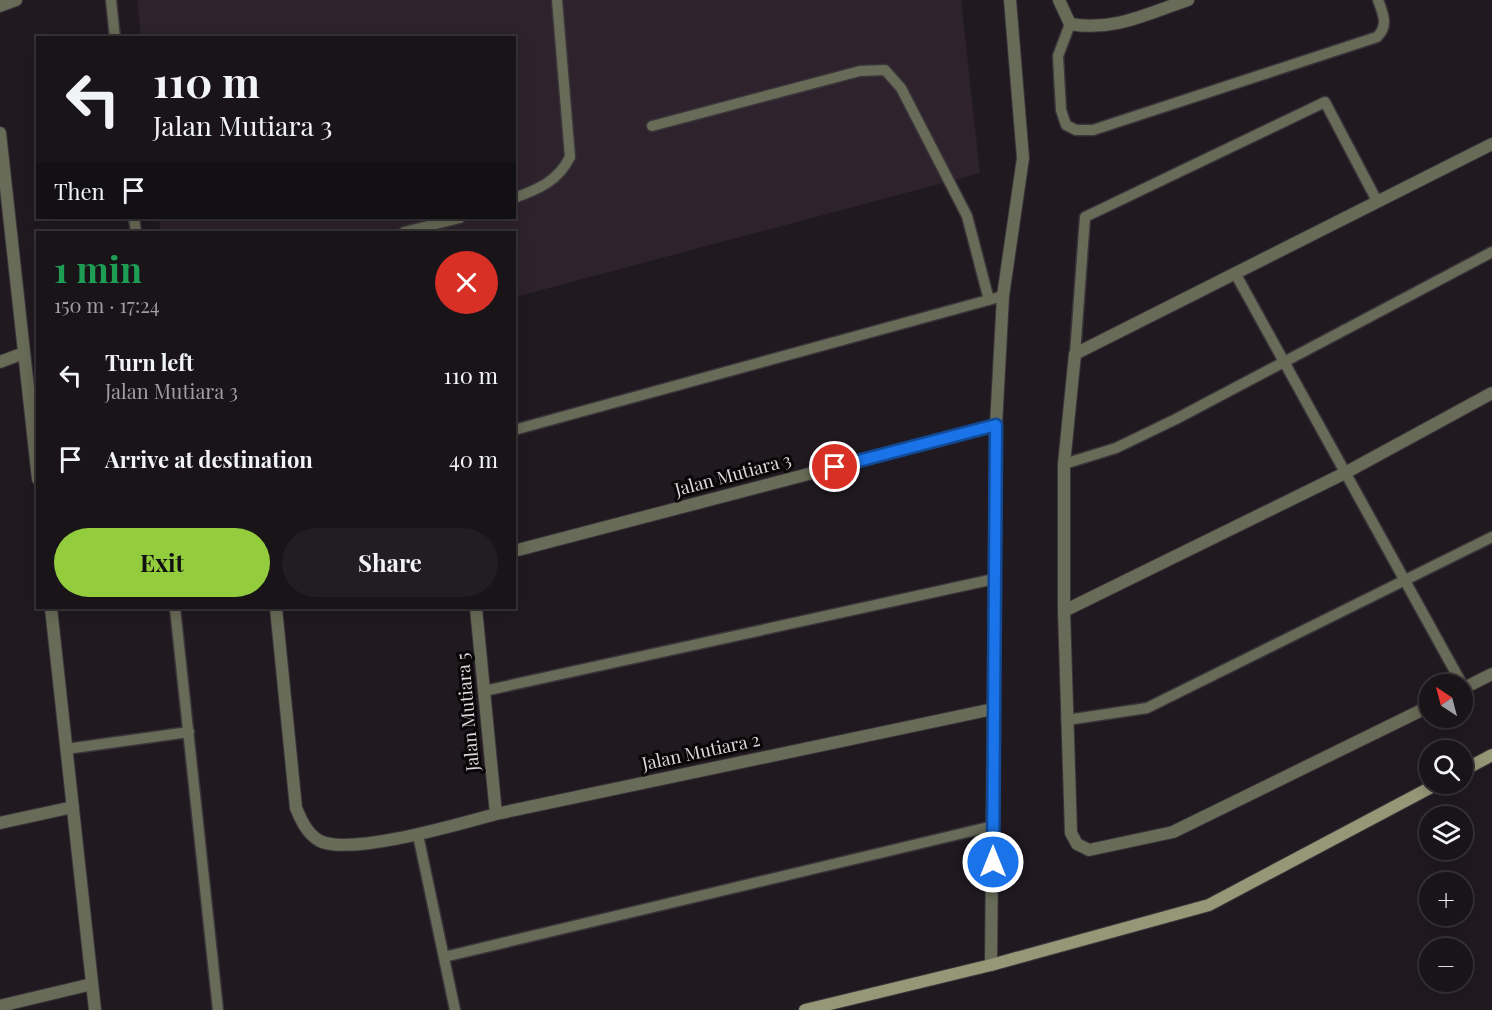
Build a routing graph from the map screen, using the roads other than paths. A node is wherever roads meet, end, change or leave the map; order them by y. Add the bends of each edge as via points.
1 (16, 0) edge
2 (111, 0) edge
3 (557, 0) edge
4 (1010, 0) edge
5 (1059, 0) edge
6 (1188, 0) edge
7 (1378, 0) edge
8 (0, 6) edge
9 (1070, 24) junction
10 (115, 36) edge
11 (652, 126) dead end
12 (0, 133) edge
13 (1492, 144) edge
14 (2, 175) edge
15 (516, 197) edge
16 (1377, 201) junction
17 (456, 219) edge
18 (408, 231) edge
19 (1492, 252) edge
20 (1235, 273) junction
21 (1003, 296) junction
22 (989, 300) junction
23 (24, 353) junction
24 (1076, 354) junction
25 (0, 362) edge
26 (1285, 363) junction
27 (32, 378) edge
28 (1492, 393) edge
29 (996, 425) junction
30 (516, 429) edge
31 (36, 445) edge
32 (1064, 464) junction
33 (1345, 472) junction
34 (1492, 537) edge
35 (516, 550) edge
36 (994, 579) junction
37 (1405, 580) junction
38 (51, 609) edge
39 (175, 609) edge
40 (276, 609) edge
41 (476, 609) edge
42 (1065, 611) junction
43 (1456, 674) edge
44 (1492, 674) edge
45 (1473, 683) edge
46 (484, 691) junction
47 (993, 709) junction
48 (1419, 711) edge
49 (1067, 720) junction
50 (189, 732) junction
51 (66, 748) junction
52 (1492, 755) edge
53 (1473, 765) edge
54 (1419, 794) edge
55 (73, 807) junction
56 (496, 814) junction
57 (0, 823) edge
58 (993, 826) junction
59 (418, 835) junction
60 (444, 957) junction
61 (991, 965) junction
62 (92, 984) junction
63 (0, 1006) edge
64 (95, 1010) edge
65 (218, 1010) edge
66 (455, 1010) edge
67 (805, 1010) edge

1 - 8 street
2 - 10 lane
3 - 15 lane via 570,157 554,180
4 - 21 street via 1023,158
5 - 9 street
6 - 9 street via 1107,27
7 - 9 lane via 1385,20 1377,37 1093,130 1076,130 1066,125 1061,110 1058,56
11 - 22 lane via 860,71 885,70 901,88 967,216
12 - 14 street
13 - 16 street
14 - 23 street
16 - 20 street
16 - 24 lane via 1325,102 1085,217
17 - 18 lane
19 - 26 lane
20 - 24 street
20 - 26 lane
21 - 22 lane
21 - 29 street
22 - 30 lane
23 - 25 street
23 - 27 street
24 - 32 street
26 - 32 lane via 1116,448
26 - 33 lane
27 - 31 street
28 - 33 street
29 - 35 street, Jalan Mutiara 3
29 - 36 street
32 - 42 street
33 - 37 lane
33 - 42 street
34 - 37 lane
36 - 46 lane
36 - 47 street
37 - 43 lane
37 - 49 lane via 1147,708
38 - 51 street
39 - 50 lane
40 - 59 street, Jalan Mutiara 2 via 292,788 303,824 317,840 335,846
41 - 46 street, Jalan Mutiara 5
42 - 49 street
44 - 45 street
46 - 56 street, Jalan Mutiara 5
47 - 56 street, Jalan Mutiara 2
47 - 58 street
48 - 49 street via 1173,832 1089,850 1077,844 1071,833
50 - 51 lane
50 - 65 lane
51 - 55 street
52 - 53 street
54 - 61 street via 1209,905
55 - 57 street
55 - 62 street
56 - 59 street, Jalan Mutiara 2
58 - 60 lane
58 - 61 street
59 - 60 lane
60 - 66 lane
61 - 67 street
62 - 63 street
62 - 64 street

